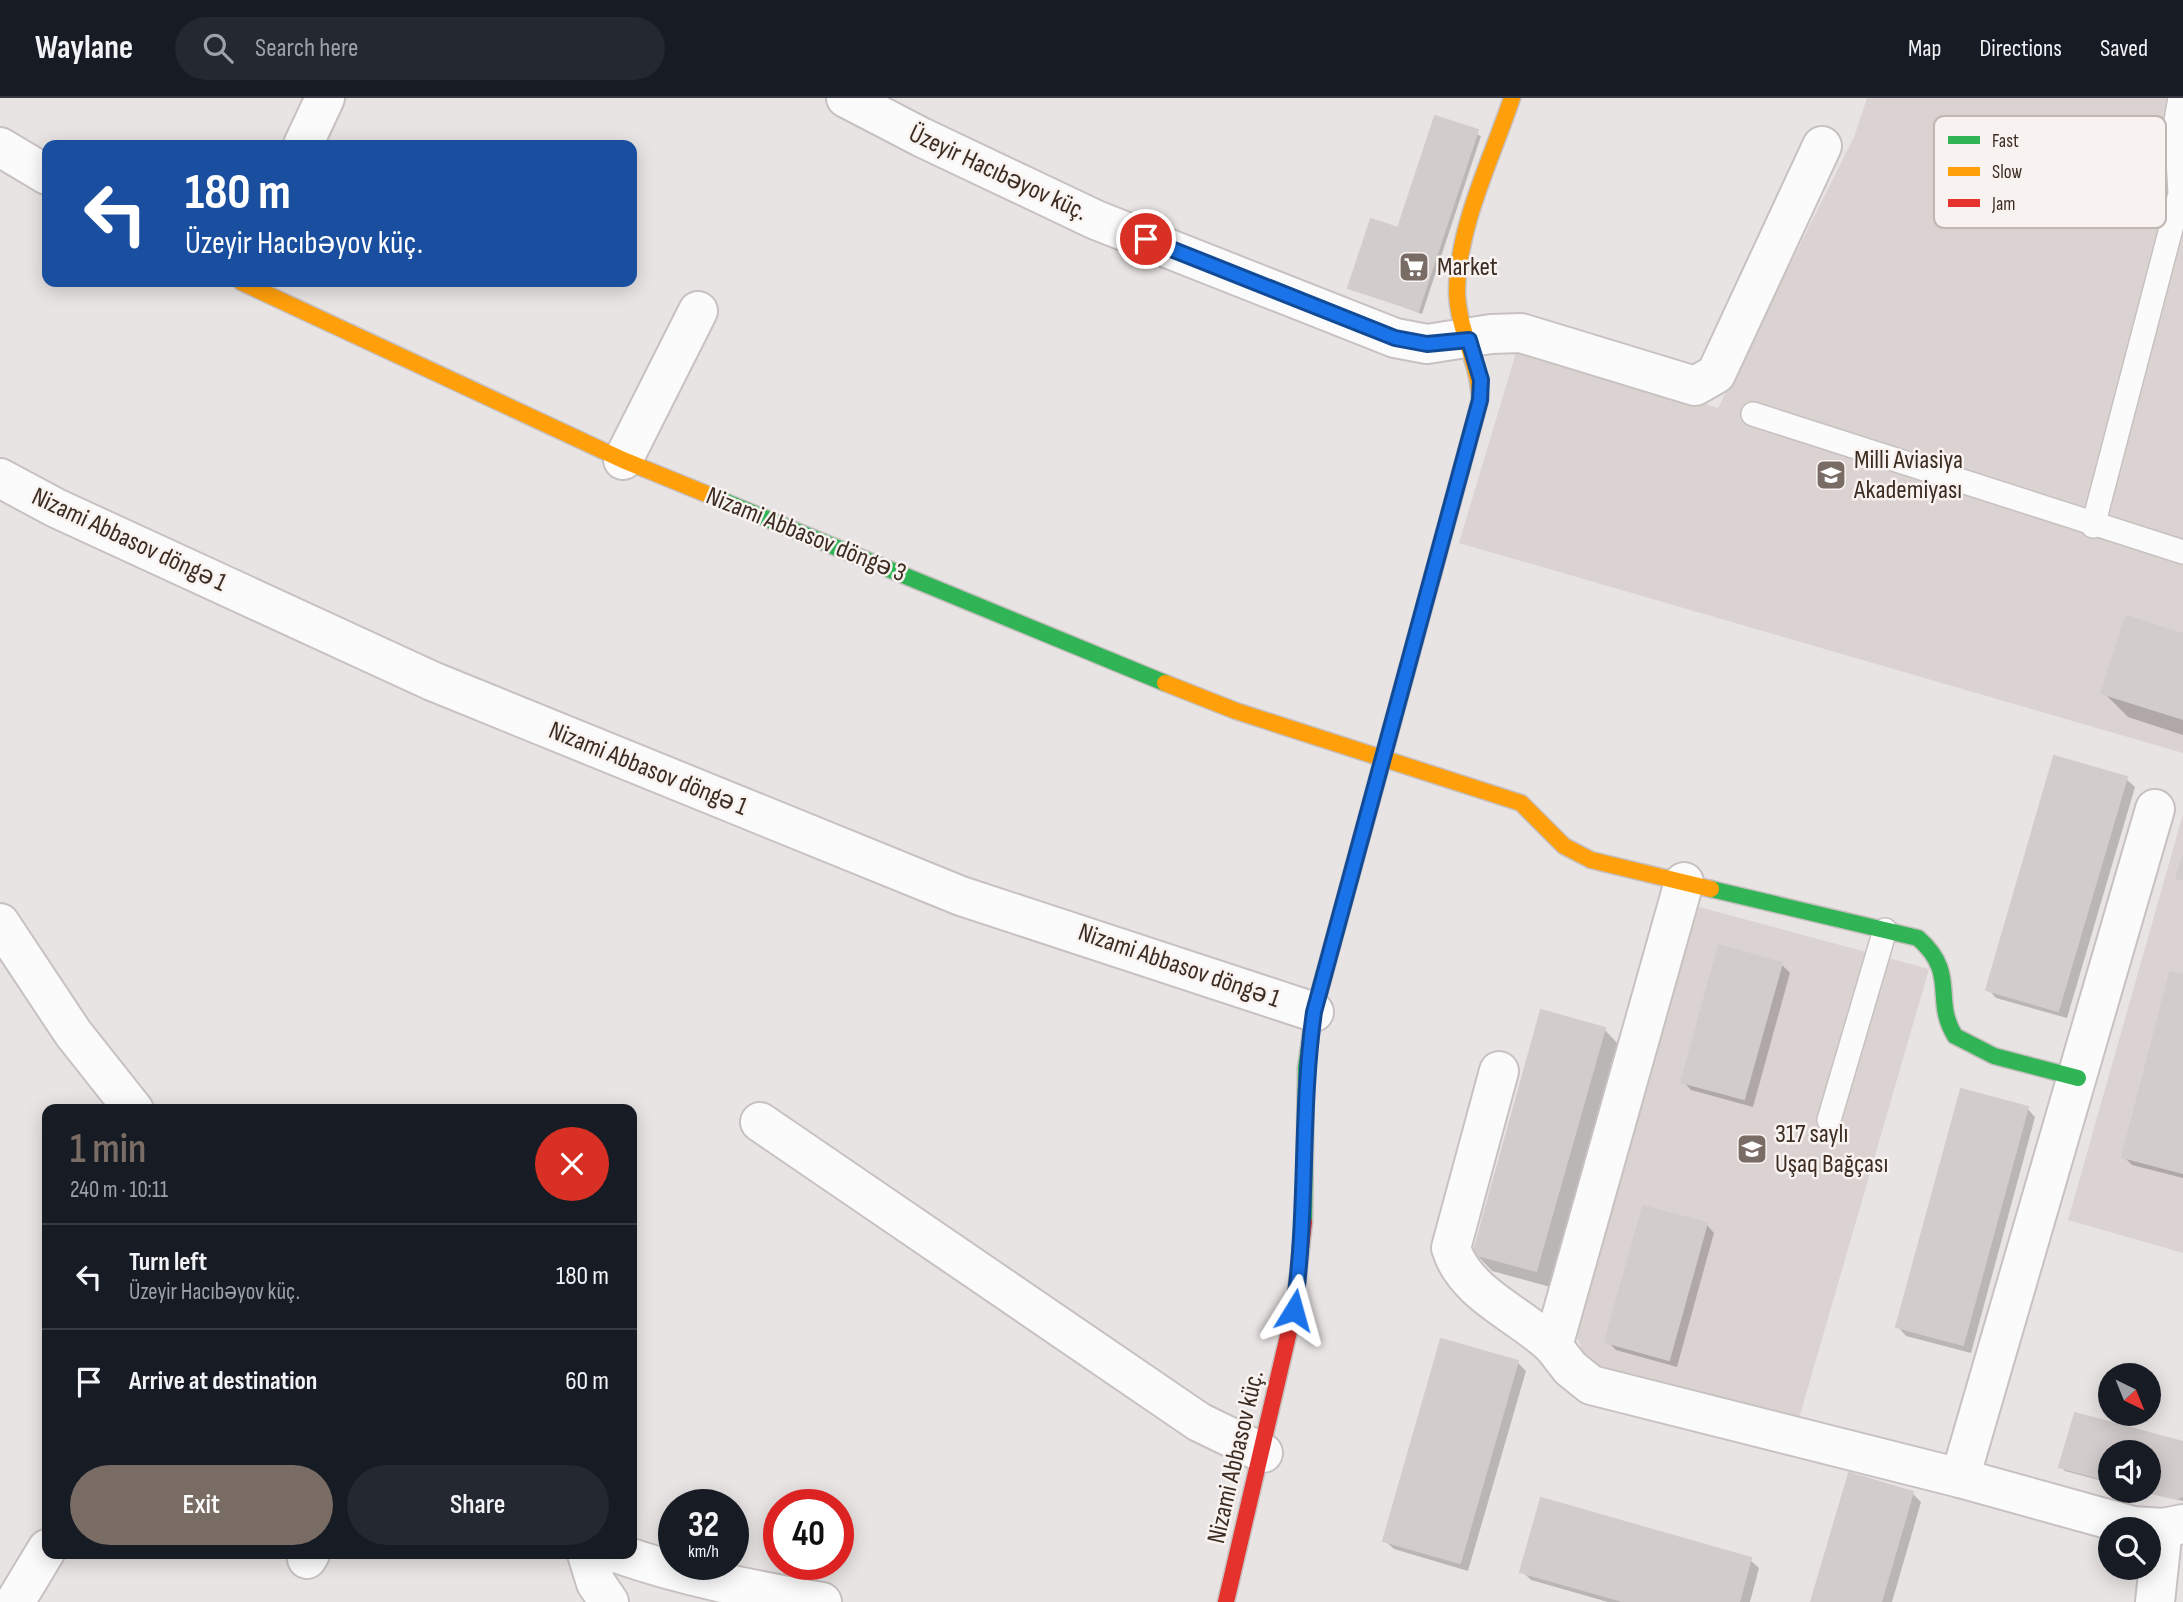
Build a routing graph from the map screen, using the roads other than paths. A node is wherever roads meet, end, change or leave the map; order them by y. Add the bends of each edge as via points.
1 (325, 98) edge
2 (846, 98) edge
3 (1512, 98) edge
4 (2180, 98) edge
5 (305, 140) edge
6 (1822, 146) dead end
7 (0, 147) edge
8 (42, 172) edge
9 (2181, 194) edge
10 (252, 287) edge
11 (698, 311) dead end
12 (1469, 340) junction
13 (1753, 414) dead end
14 (623, 460) junction
15 (0, 478) edge
16 (2093, 526) junction
17 (2183, 552) edge
18 (1384, 758) junction
19 (2155, 809) dead end
20 (1684, 881) junction
21 (0, 923) edge
22 (1885, 930) junction
23 (1314, 1012) junction
24 (1499, 1071) dead end
25 (2078, 1078) junction
26 (129, 1104) edge
27 (1829, 1120) dead end
28 (760, 1122) dead end
29 (1553, 1346) junction
30 (1263, 1453) junction
31 (1960, 1478) junction
32 (2173, 1526) edge
33 (42, 1557) edge
34 (589, 1559) edge
35 (634, 1559) edge
36 (15, 1602) edge
37 (609, 1602) edge
38 (822, 1602) edge
39 (1226, 1602) edge
40 (2155, 1602) edge

1 - 5 street
2 - 12 street, Üzeyir Hacıbəyov küç. via 1096,220 1395,338 1427,344
3 - 12 street, Nizami Abbasov küç. via 1462,257 1457,290
4 - 9 lane via 2176,121
6 - 12 street, Üzeyir Hacıbəyov küç. via 1716,374 1695,386 1521,334
7 - 8 street
9 - 16 lane
10 - 14 street, Nizami Abbasov döngə 3
11 - 14 street
12 - 18 street, Nizami Abbasov küç. via 1481,380 1480,400
13 - 16 lane
14 - 18 street, Nizami Abbasov döngə 3 via 1224,706
15 - 23 street, Nizami Abbasov döngə 1 via 56,508 457,691 961,896
16 - 17 lane
18 - 20 street, Nizami Abbasov döngə 3 via 1521,803 1564,846 1591,860
18 - 23 street, Nizami Abbasov küç.
19 - 25 street
20 - 22 street, Nizami Abbasov döngə 3
20 - 29 street
21 - 26 street via 73,1033
22 - 25 street, Nizami Abbasov döngə 3 via 1918,938 1934,949 1942,963 1953,1034 1972,1048
22 - 27 lane
23 - 30 street, Nizami Abbasov küç. via 1306,1068 1300,1267
24 - 29 street via 1451,1248 1456,1265 1468,1280 1533,1326
25 - 31 street
28 - 30 street via 1199,1422
29 - 31 street via 1591,1385
30 - 39 street, Nizami Abbasov küç.
31 - 32 street via 2133,1526
32 - 40 street
33 - 36 street
34 - 37 street via 596,1583
35 - 38 street

